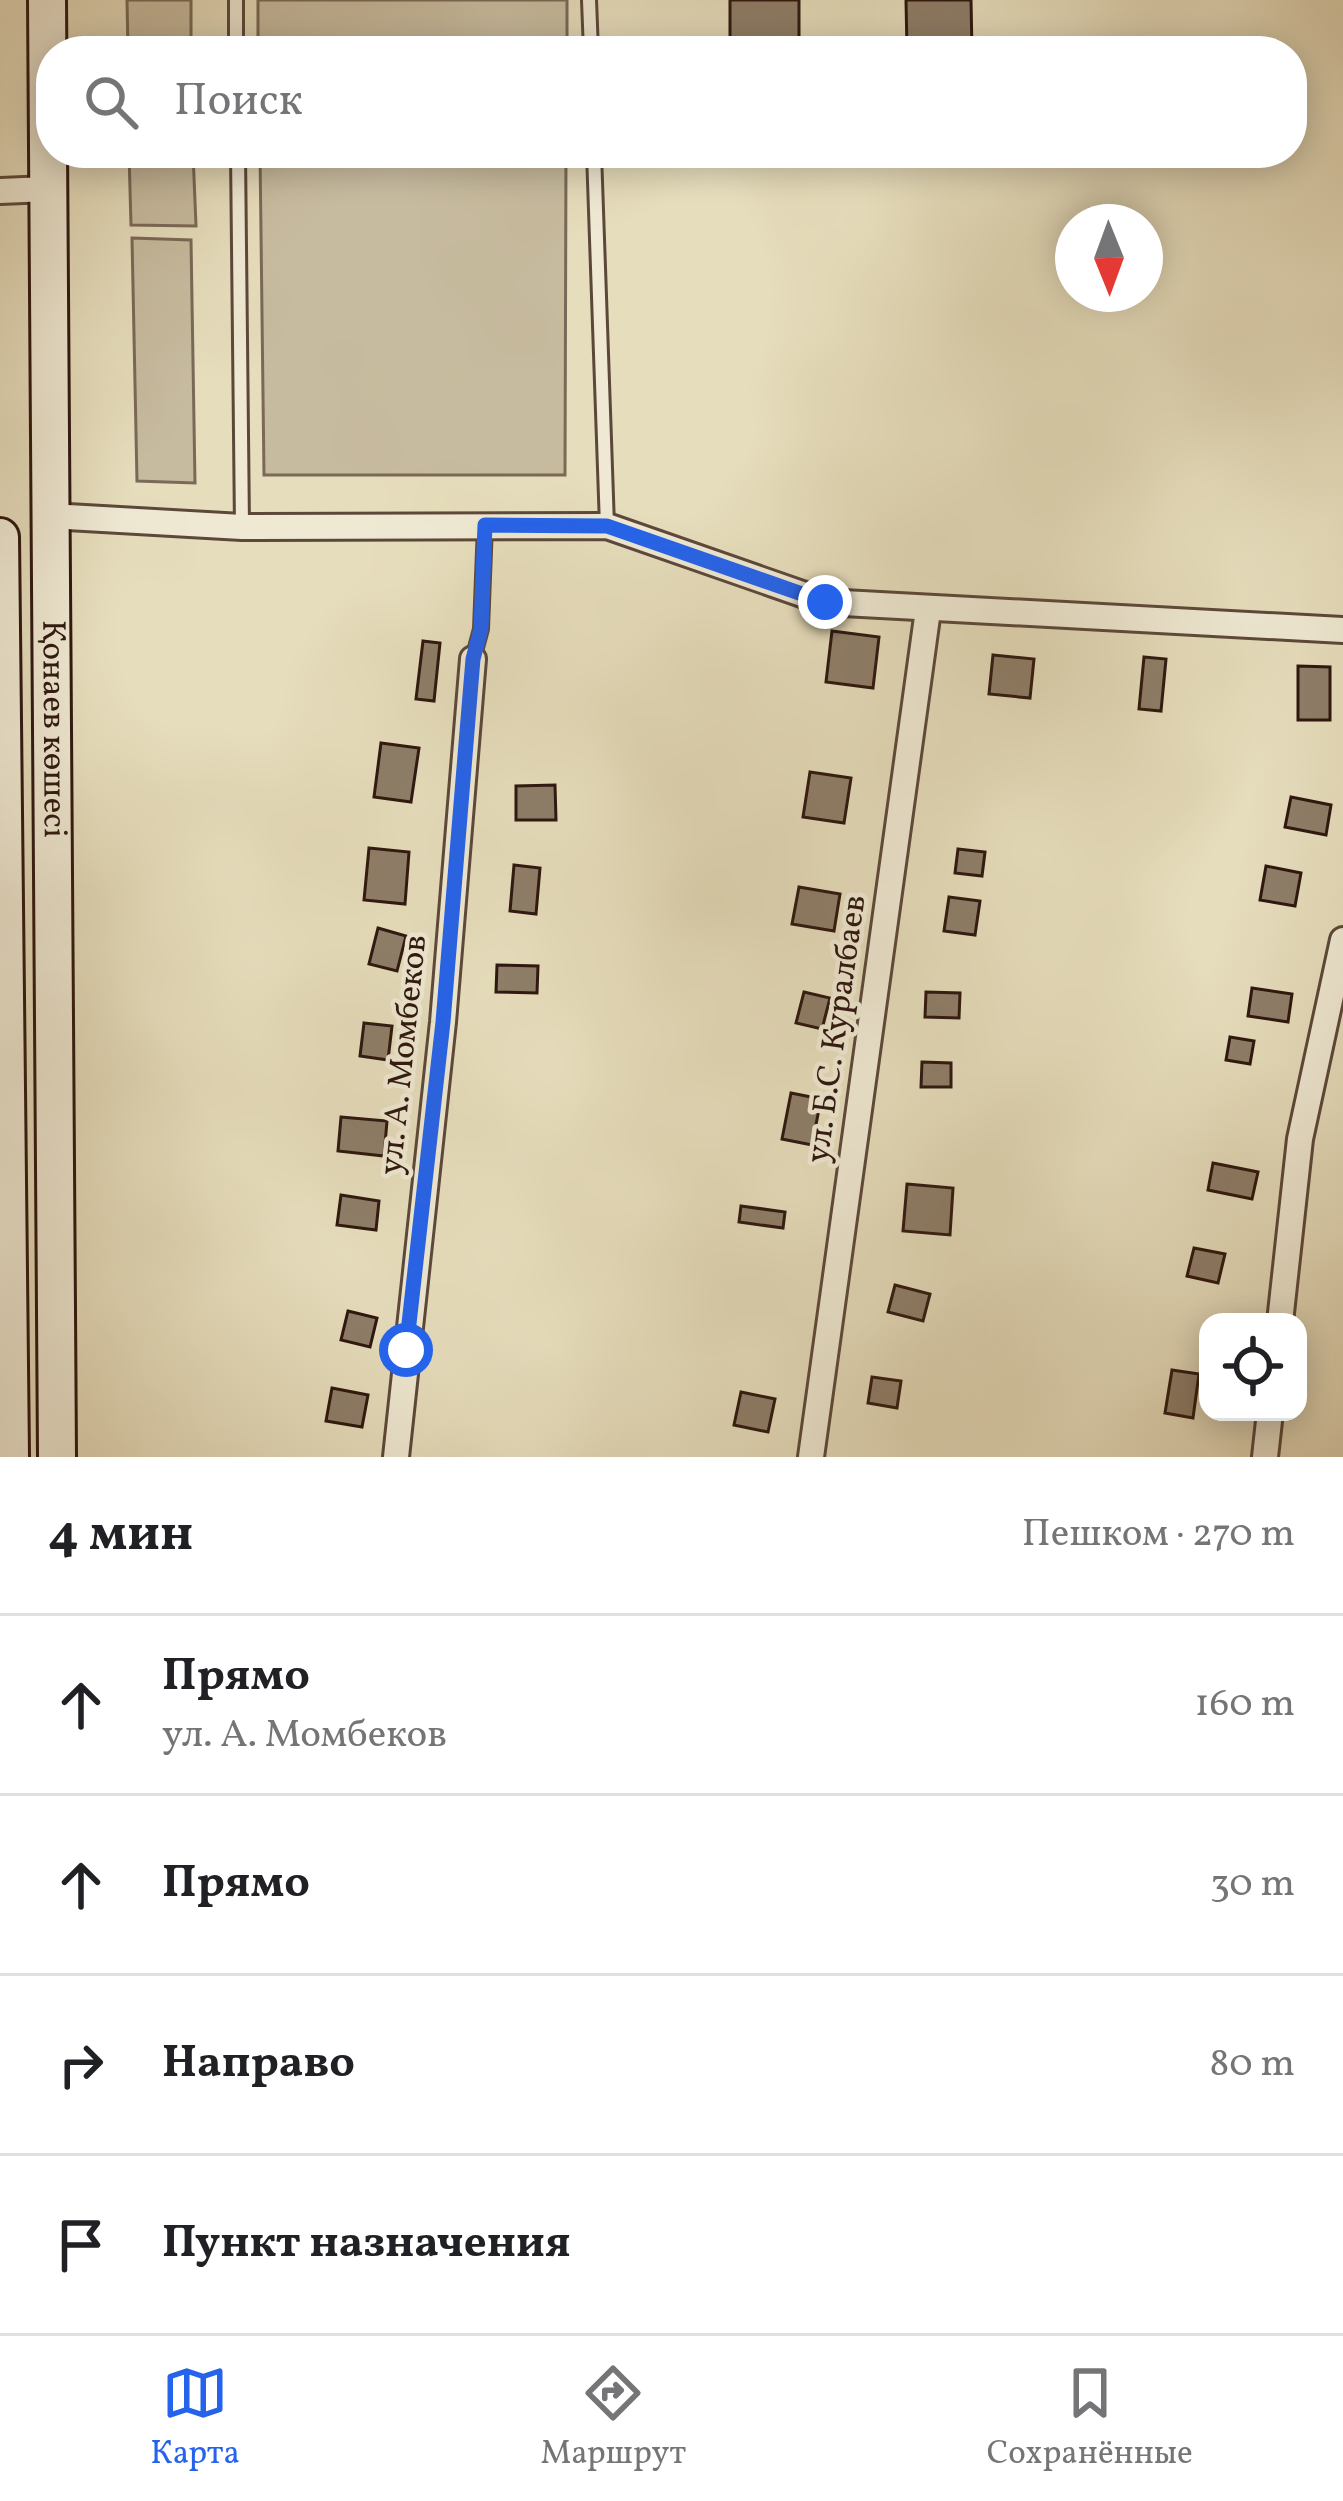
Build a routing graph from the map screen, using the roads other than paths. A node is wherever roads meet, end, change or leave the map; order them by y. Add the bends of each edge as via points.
1 (47, 0) edge
2 (236, 0) edge
3 (590, 0) edge
4 (47, 36) edge
5 (236, 36) edge
6 (591, 36) edge
7 (48, 168) edge
8 (238, 168) edge
9 (595, 168) edge
10 (48, 190) junction
11 (0, 191) edge
12 (50, 515) junction
13 (485, 525) junction
14 (607, 526) junction
15 (242, 527) junction
16 (0, 537) edge
17 (928, 610) junction
18 (1343, 630) edge
19 (473, 659) joint
20 (1343, 940) edge
21 (1281, 1313) edge
22 (1269, 1421) edge
23 (10, 1457) edge
24 (56, 1457) edge
25 (397, 1457) edge
26 (812, 1457) edge
27 (1265, 1457) edge

1 - 4 street, Қонаев көшесі
2 - 5 lane
3 - 6 lane
7 - 10 street, Қонаев көшесі
8 - 15 lane
9 - 14 lane
10 - 11 street
10 - 12 street, Қонаев көшесі
12 - 15 street
12 - 24 street, Қонаев көшесі
13 - 14 street
13 - 15 street
13 - 19 lane
14 - 17 street via 825,602
16 - 23 street, Қонаев көшесі
17 - 18 street
17 - 26 street, ул. Б.С. Куралбаев
19 - 25 street, ул. А. Момбеков
20 - 21 street via 1300,1138
22 - 27 street

